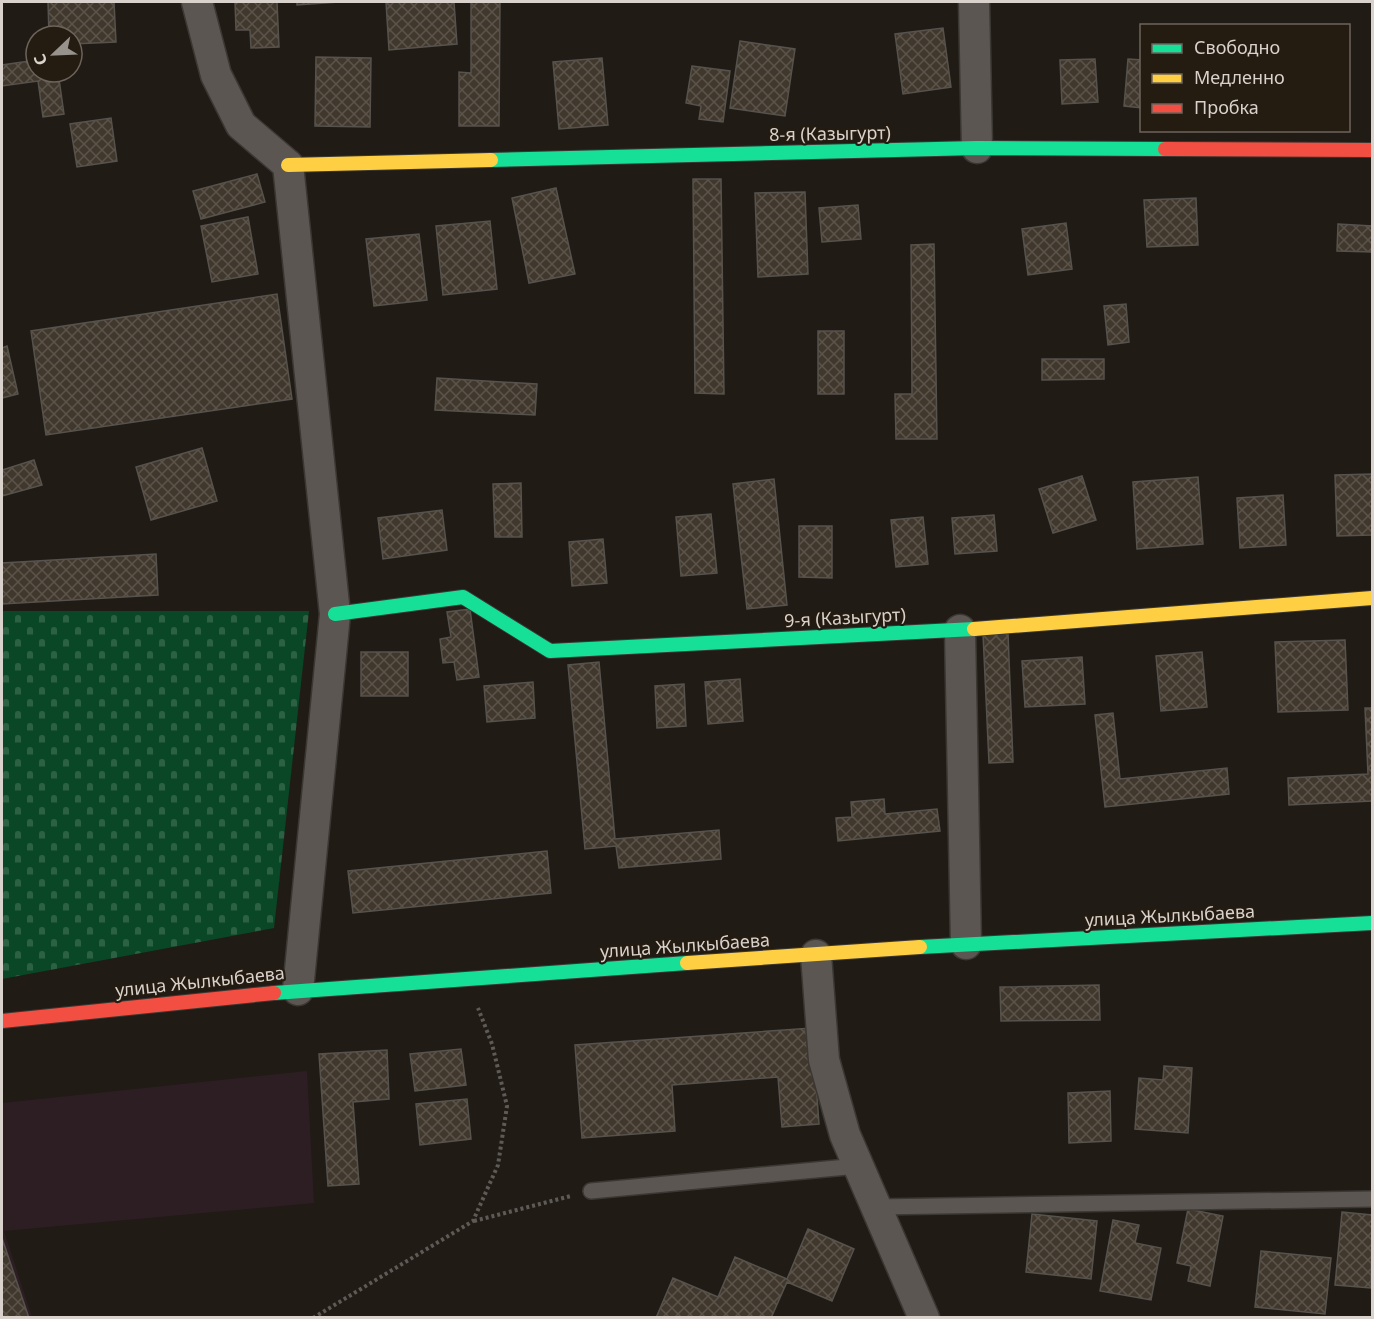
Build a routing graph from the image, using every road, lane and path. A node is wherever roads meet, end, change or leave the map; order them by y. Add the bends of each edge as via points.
1 (197, 2) edge
2 (974, 2) edge
3 (977, 148) junction
4 (1372, 150) edge
5 (288, 165) junction
6 (1372, 598) edge
7 (335, 614) junction
8 (960, 630) junction
9 (1372, 923) edge
10 (966, 944) junction
11 (816, 955) junction
12 (466, 979) junction
13 (298, 990) junction
14 (2, 1021) edge
15 (858, 1166) junction
16 (591, 1191) joint
17 (1372, 1198) edge
18 (876, 1207) junction
19 (473, 1221) junction
20 (313, 1317) edge
21 (924, 1317) edge

1 - 5 street via 216,75 241,125
2 - 3 street
3 - 4 street, 8-я (Казыгурт)
3 - 5 street, 8-я (Казыгурт)
5 - 7 street
6 - 8 street, 9-я (Казыгурт)
7 - 8 street, 9-я (Казыгурт) via 464,597 550,651
7 - 13 street
8 - 10 street
9 - 10 street, улица Жылкыбаева
10 - 11 street, улица Жылкыбаева
11 - 12 street, улица Жылкыбаева
11 - 15 street via 824,1060 844,1135
12 - 13 street, улица Жылкыбаева
12 - 19 path via 492,1044 507,1106 498,1165
13 - 14 street, улица Жылкыбаева
15 - 16 lane
15 - 18 street
16 - 19 path
17 - 18 lane
18 - 21 street
19 - 20 path

